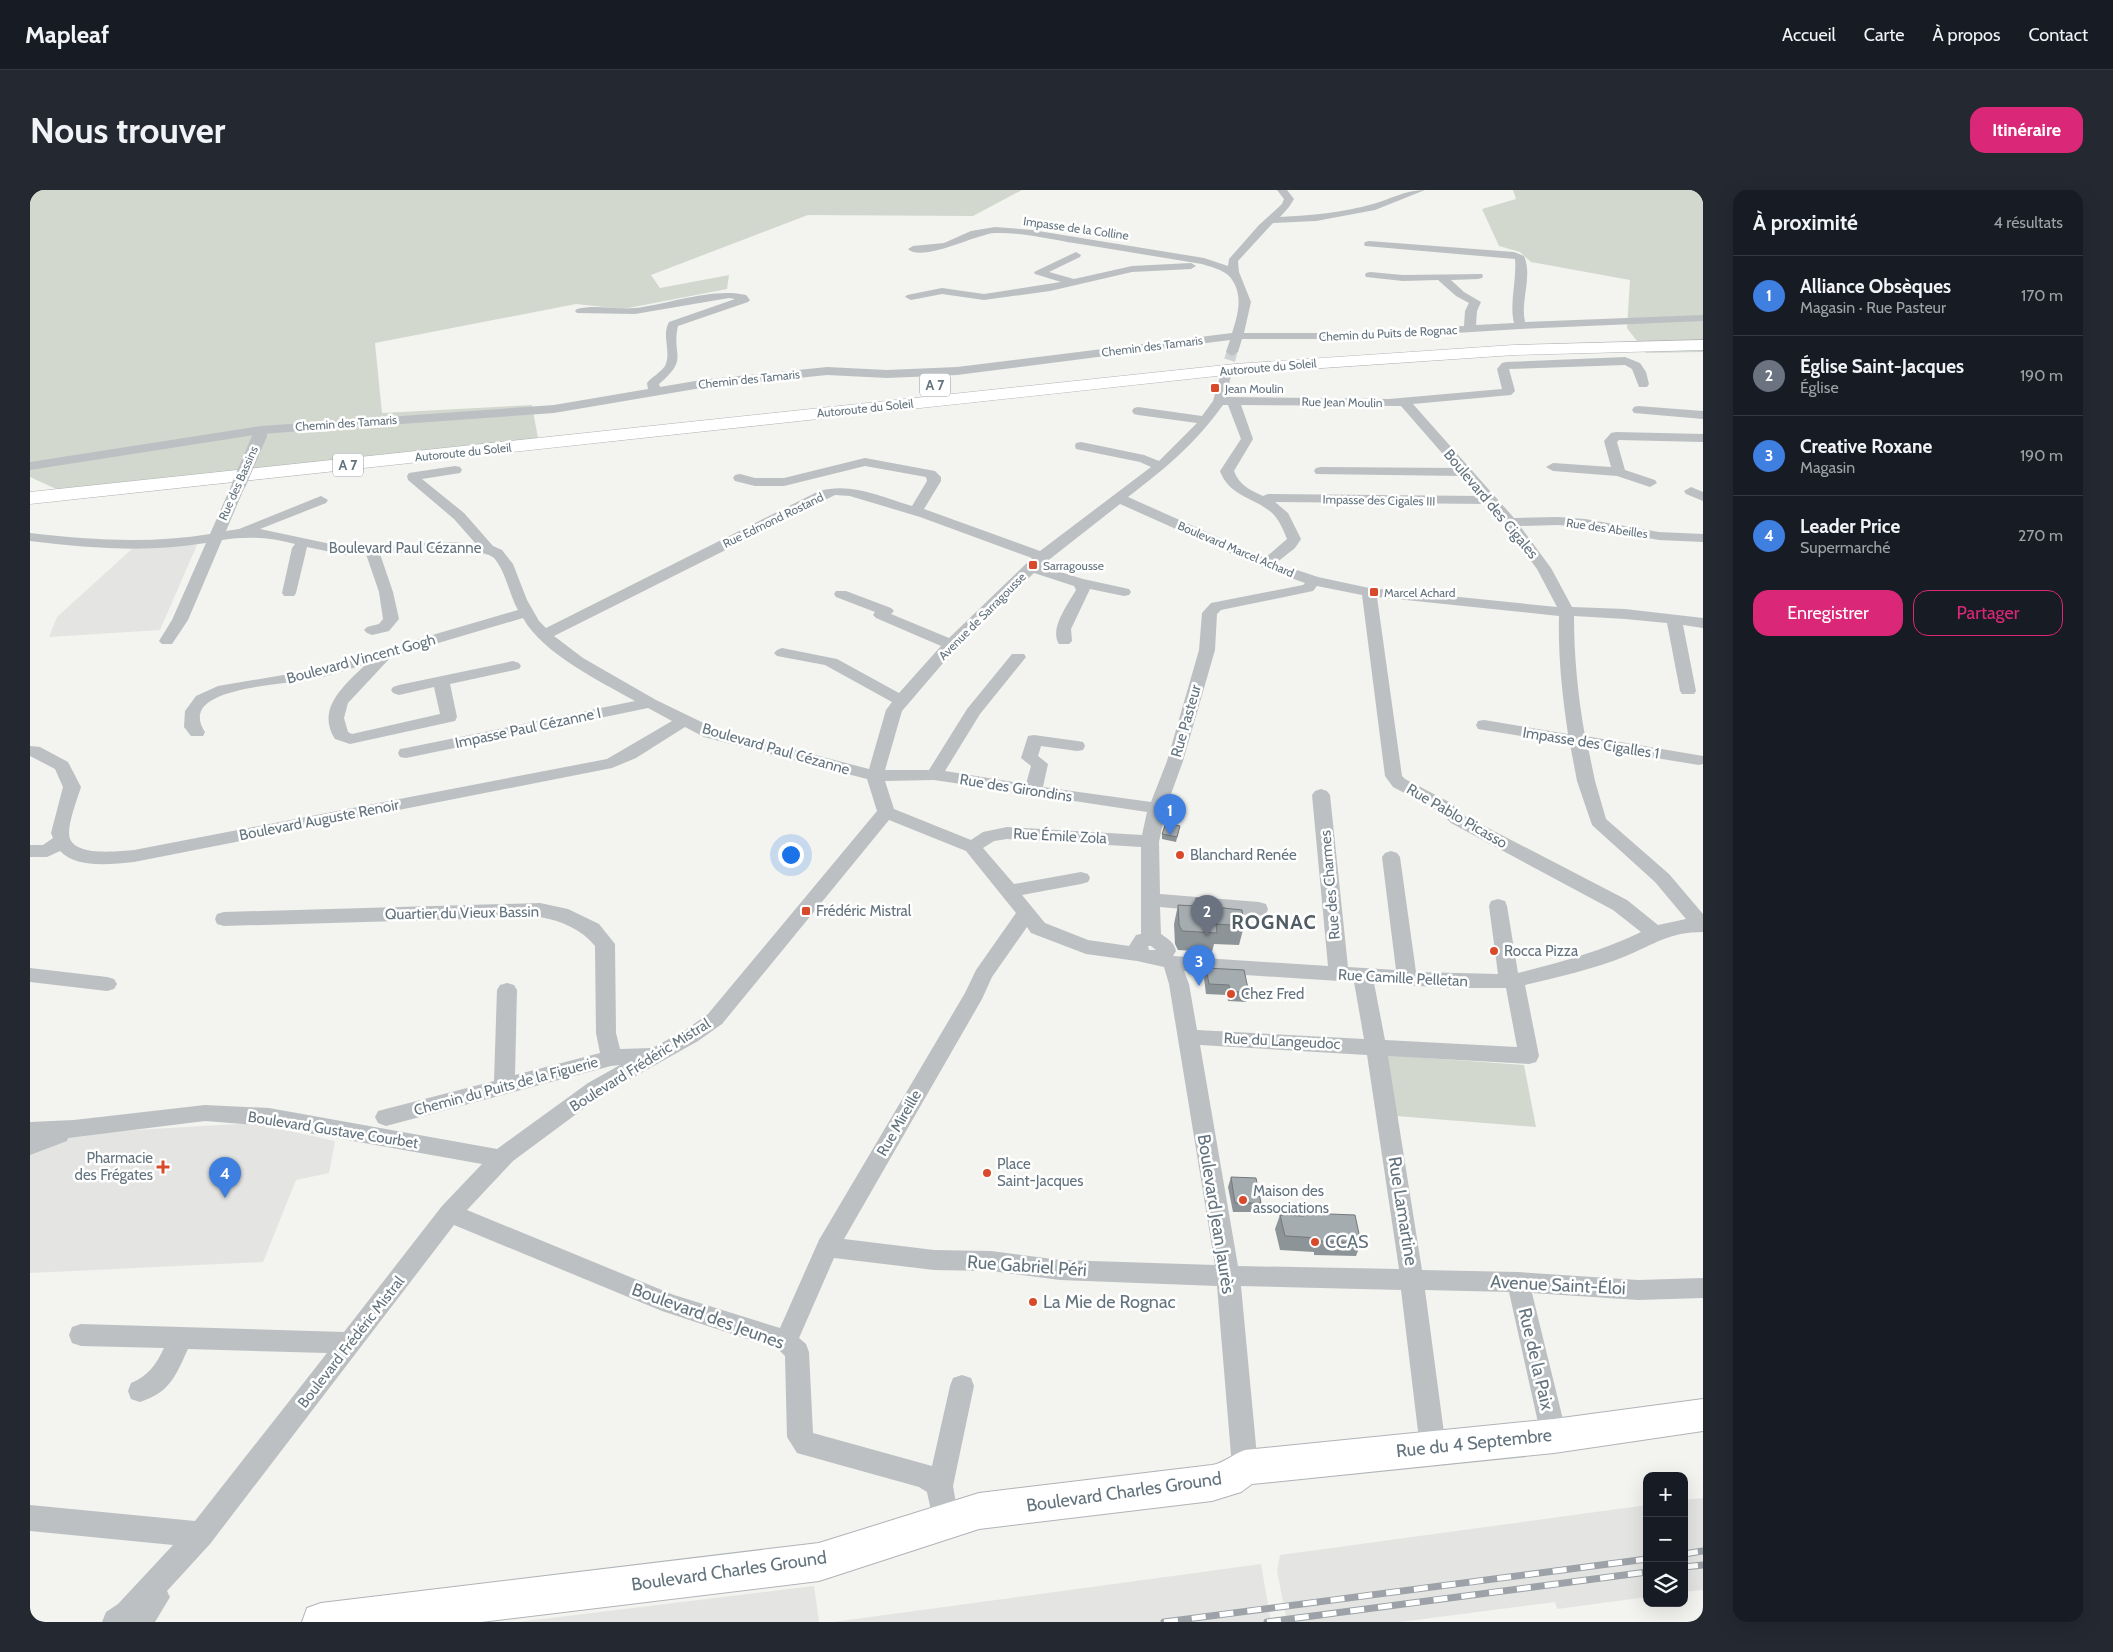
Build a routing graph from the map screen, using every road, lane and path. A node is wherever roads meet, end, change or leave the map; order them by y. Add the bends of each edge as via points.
1 (1282, 190) edge
2 (1420, 190) edge
3 (1272, 220) junction
4 (1369, 244) dead end
5 (913, 249) dead end
6 (1076, 255) dead end
7 (1204, 261) junction
8 (1235, 275) junction
9 (1370, 275) dead end
10 (1478, 276) dead end
11 (1442, 278) junction
12 (1073, 282) junction
13 (911, 296) dead end
14 (581, 311) dead end
15 (1703, 318) edge
16 (1520, 326) junction
17 (1470, 329) junction
18 (1703, 332) edge
19 (1236, 336) junction
20 (1703, 344) edge
21 (1232, 352) tunnel mouth
22 (1225, 376) tunnel mouth
23 (1643, 384) dead end
24 (655, 391) junction
25 (1226, 401) junction
26 (1404, 402) junction
27 (1638, 410) dead end
28 (1138, 411) dead end
29 (1703, 415) edge
30 (1206, 420) junction
31 (261, 433) junction
32 (1703, 438) edge
33 (1081, 446) dead end
34 (30, 466) edge
35 (1160, 466) junction
36 (1553, 468) dead end
37 (455, 470) dead end
38 (1321, 471) dead end
39 (1467, 472) junction
40 (1619, 472) junction
41 (167, 476) junction
42 (740, 478) dead end
43 (30, 479) edge
44 (30, 483) edge
45 (1650, 483) dead end
46 (30, 498) edge
47 (1118, 498) junction
48 (1268, 498) dead end
49 (321, 500) dead end
50 (1491, 500) junction
51 (30, 504) edge
52 (916, 512) junction
53 (1510, 522) junction
54 (239, 532) junction
55 (215, 536) junction
56 (30, 537) edge
57 (1703, 538) edge
58 (303, 542) junction
59 (488, 549) junction
60 (372, 550) junction
61 (1042, 556) junction
62 (1266, 564) junction
63 (1030, 567) junction
64 (1314, 581) junction
65 (1080, 583) junction
66 (1124, 592) dead end
67 (1369, 592) junction
68 (288, 593) dead end
69 (841, 594) dead end
70 (527, 612) junction
71 (1567, 612) junction
72 (1674, 620) junction
73 (1703, 624) edge
74 (372, 630) dead end
75 (544, 634) junction
76 (167, 641) dead end
77 (1064, 641) dead end
78 (951, 645) junction
79 (386, 653) junction
80 (782, 653) dead end
81 (1018, 657) dead end
82 (513, 666) dead end
83 (441, 681) junction
84 (400, 690) dead end
85 (1688, 691) dead end
86 (901, 701) junction
87 (650, 704) junction
88 (683, 721) junction
89 (1484, 725) dead end
90 (198, 732) dead end
91 (1578, 741) junction
92 (1077, 746) dead end
93 (30, 751) edge
94 (406, 753) dead end
95 (1699, 760) dead end
96 (934, 775) junction
97 (875, 776) junction
98 (1033, 791) junction
99 (1321, 795) dead end
100 (1157, 808) junction
101 (886, 812) junction
102 (61, 841) junction
103 (1150, 842) junction
104 (972, 847) junction
105 (30, 851) edge
106 (1391, 856) dead end
107 (1081, 878) dead end
108 (1009, 891) junction
109 (1150, 900) junction
110 (1498, 906) dead end
111 (1259, 909) dead end
112 (1026, 913) junction
113 (224, 918) dead end
114 (1702, 926) edge
115 (1648, 936) junction
116 (1156, 953) junction
117 (1339, 974) junction
118 (30, 975) edge
119 (1363, 976) junction
120 (1407, 978) junction
121 (1514, 981) junction
122 (107, 984) dead end
123 (508, 990) dead end
124 (1188, 1037) junction
125 (1376, 1046) junction
126 (656, 1055) junction
127 (611, 1058) junction
128 (504, 1086) junction
129 (386, 1117) dead end
130 (30, 1118) edge
131 (97, 1125) junction
132 (74, 1129) junction
133 (30, 1131) edge
134 (30, 1146) edge
135 (501, 1159) junction
136 (450, 1213) junction
137 (827, 1247) junction
138 (1228, 1276) junction
139 (1413, 1279) junction
140 (1518, 1282) junction
141 (1703, 1288) edge
142 (81, 1335) dead end
143 (180, 1338) junction
144 (786, 1341) junction
145 (350, 1343) junction
146 (962, 1386) dead end
147 (140, 1391) dead end
148 (1703, 1415) edge
149 (1554, 1436) junction
150 (1433, 1448) junction
151 (1245, 1467) junction
152 (943, 1503) junction
153 (30, 1518) edge
154 (196, 1540) junction
155 (116, 1622) edge
156 (139, 1622) edge
157 (321, 1622) edge

1 - 3 street via 1289,199
2 - 3 street via 1375,207 1316,218
3 - 8 street via 1233,261
4 - 16 street via 1520,258
5 - 7 street, Impasse de la Colline via 946,246 975,233 995,230
6 - 12 street via 1039,272
7 - 8 street, Impasse de la Colline
7 - 12 street via 1188,267 1132,269
8 - 19 street via 1245,304
9 - 11 street
10 - 11 street
11 - 17 street, Chemin du Puits de Rognac via 1475,302
12 - 13 street via 984,297 942,291
14 - 24 street via 636,311 729,295 742,297 744,300 732,305 674,324 671,329 671,366 653,383
15 - 16 street
16 - 17 street
17 - 19 street, Chemin du Puits de Rognac via 1352,336
18 - 41 highway, Autoroute du Soleil / A 7 via 1500,338 1215,358 874,391
19 - 21 street
19 - 24 street, Chemin des Tamaris via 957,371 887,374 827,371
20 - 41 highway, Autoroute du Soleil / A 7 via 1514,350 1225,370
22 - 25 street, Avenue de Sarragousse
23 - 26 street, Rue Jean Moulin via 1639,368 1630,361 1506,366 1503,369 1507,392
24 - 31 street, Chemin des Tamaris via 554,409 304,426
25 - 26 street, Rue Jean Moulin
25 - 30 street, Avenue de Sarragousse
25 - 62 street via 1247,439 1227,471 1228,475 1236,486 1273,506 1291,529 1294,539
26 - 39 street, Boulevard des Cigales
27 - 29 street
28 - 30 street
30 - 35 street, Avenue de Sarragousse
31 - 34 street, Chemin des Tamaris
31 - 55 street, Rue des Bassins, bridge
32 - 40 street via 1616,436 1610,441
33 - 35 street via 1144,459
35 - 47 street, Avenue de Sarragousse
36 - 40 street
37 - 59 street via 414,476 459,516
38 - 39 street
39 - 50 street, Boulevard des Cigales
40 - 45 street
41 - 43 highway
41 - 44 highway, Autoroute du Soleil / A 7
41 - 46 highway, Autoroute du Soleil / A 7
41 - 51 highway
42 - 52 street via 756,484 783,484 865,462 930,474 934,481
47 - 61 street, Avenue de Sarragousse
47 - 62 street, Boulevard Marcel Achard
48 - 50 street, Impasse des Cigales III
49 - 54 street
50 - 53 street, Boulevard des Cigales
52 - 61 street, Rue Edmond Rostand
52 - 75 street, Rue Edmond Rostand via 851,492 824,494
53 - 57 street, Rue des Abeilles via 1576,522 1659,536
53 - 71 street, Boulevard des Cigales via 1544,568
54 - 55 street, Boulevard Paul Cézanne
54 - 58 street, Boulevard Paul Cézanne
55 - 56 street, Boulevard Paul Cézanne via 187,542 140,544 81,543
55 - 76 street, Rue des Bassins via 180,620
58 - 60 street, Boulevard Paul Cézanne via 345,551
58 - 68 street
59 - 60 street, Boulevard Paul Cézanne via 453,546
59 - 70 street, Boulevard Paul Cézanne via 497,553 506,564
60 - 74 street via 391,619 384,628
61 - 63 street, Avenue de Sarragousse
62 - 64 street, Boulevard Marcel Achard
63 - 65 street
63 - 78 street, Avenue de Sarragousse
64 - 67 street, Boulevard Marcel Achard
64 - 100 street, Rue Pasteur via 1308,588 1216,606 1210,613 1207,650 1175,761
65 - 66 street
65 - 77 street via 1083,590 1063,629
67 - 71 street, Boulevard Marcel Achard
67 - 115 street, Rue Pablo Picasso via 1394,776 1399,783 1444,806 1457,819 1620,905
69 - 78 street via 886,611 881,615
70 - 75 street, Boulevard Paul Cézanne
70 - 79 street, Boulevard Vincent Gogh
71 - 72 street, Boulevard Marcel Achard
71 - 91 street, Boulevard des Cigales via 1567,656
72 - 73 street, Boulevard Marcel Achard
72 - 85 street
75 - 87 street, Boulevard Paul Cézanne via 577,661
78 - 86 street, Avenue de Sarragousse
79 - 83 street via 336,709 336,723 341,735 350,739 449,717
79 - 90 street, Boulevard Vincent Gogh via 315,674 224,689 202,699 193,711 192,727
80 - 86 street via 831,662
81 - 96 street via 973,712
82 - 83 street
83 - 84 street
86 - 97 street, Avenue de Sarragousse via 894,710
87 - 88 street, Boulevard Paul Cézanne
87 - 94 street, Impasse Paul Cézanne I
88 - 97 street, Boulevard Paul Cézanne via 710,733
88 - 102 street, Boulevard Auguste Renoir via 612,763 134,856 86,857 68,850
89 - 91 street, Impasse des Cigalles 1
91 - 95 street, Impasse des Cigalles 1
91 - 114 street, Boulevard des Cigales via 1598,821 1662,878
92 - 98 street via 1034,740 1029,758 1040,764
93 - 102 street via 62,766 72,787 60,833
96 - 97 street, Rue des Girondins
96 - 98 street, Rue des Girondins
97 - 101 street
98 - 100 street, Rue des Girondins
99 - 117 street, Rue des Charmes
100 - 103 street, Rue Pasteur
101 - 104 street
101 - 126 street, Boulevard Frédéric Mistral via 715,1019
102 - 105 street via 47,851
103 - 104 street, Rue Émile Zola via 1007,833 989,836
103 - 109 street, Rue Pasteur
104 - 108 street, Rue Camille Pelletan
106 - 120 street
107 - 108 street
108 - 112 street, Rue Camille Pelletan
109 - 111 street
109 - 116 street, Rue Pasteur
110 - 121 street via 1508,974
112 - 116 street, Rue Camille Pelletan via 1038,928 1079,945
112 - 137 street, Rue Mireille via 983,975 975,994
113 - 127 street, Quartier du Vieux Bassin via 540,910 561,914 592,929 605,944 606,1033
114 - 115 street, Rue Camille Pelletan via 1690,925
115 - 121 street, Rue Camille Pelletan via 1618,951
116 - 117 street, Rue Camille Pelletan
116 - 124 street, Boulevard Jean Jaurès via 1179,984
117 - 119 street, Rue Camille Pelletan
118 - 122 street
119 - 120 street, Rue Camille Pelletan
119 - 125 street, Rue Lamartine
120 - 121 street, Rue Camille Pelletan
121 - 125 street via 1529,1056
123 - 128 street
124 - 125 street, Rue du Langeudoc
124 - 138 street, Boulevard Jean Jaurès
125 - 139 street, Rue Lamartine
126 - 127 street, Chemin du Puits de la Figuerie
126 - 135 street, Boulevard Frédéric Mistral via 595,1089
127 - 128 street, Chemin du Puits de la Figuerie
128 - 129 street, Chemin du Puits de la Figuerie
130 - 131 street via 60,1118
131 - 132 street, Boulevard Gustave Courbet
131 - 135 street, Boulevard Gustave Courbet via 206,1113 269,1117
132 - 133 street, Boulevard Gustave Courbet
132 - 134 street, Boulevard Gustave Courbet
135 - 136 street, Boulevard Frédéric Mistral
136 - 144 street, Boulevard des Jeunes via 670,1304
136 - 145 street, Boulevard Frédéric Mistral
137 - 138 street, Rue Gabriel Péri via 1060,1270
137 - 144 street, Rue Mireille
138 - 139 street, Rue Gabriel Péri
138 - 151 street, Boulevard Jean Jaurès
139 - 140 street, Avenue Saint-Éloi
139 - 150 street, Rue Lamartine
140 - 141 street, Avenue Saint-Éloi via 1638,1290
140 - 149 street, Rue de la Paix
142 - 143 street
143 - 145 street
143 - 147 street via 157,1383
144 - 152 street, Boulevard des Jeunes via 797,1352 799,1427 800,1437 806,1444 926,1476
145 - 154 street, Boulevard Frédéric Mistral
146 - 152 street
148 - 149 street, Rue du 4 Septembre
149 - 150 street, Rue du 4 Septembre
150 - 151 street, Rue du 4 Septembre
151 - 152 street, Boulevard Charles Ground via 1228,1480 979,1511
152 - 157 street, Boulevard Charles Ground via 819,1562
153 - 154 street
154 - 155 street, Boulevard Frédéric Mistral via 128,1614
154 - 156 street, Boulevard Frédéric Mistral

